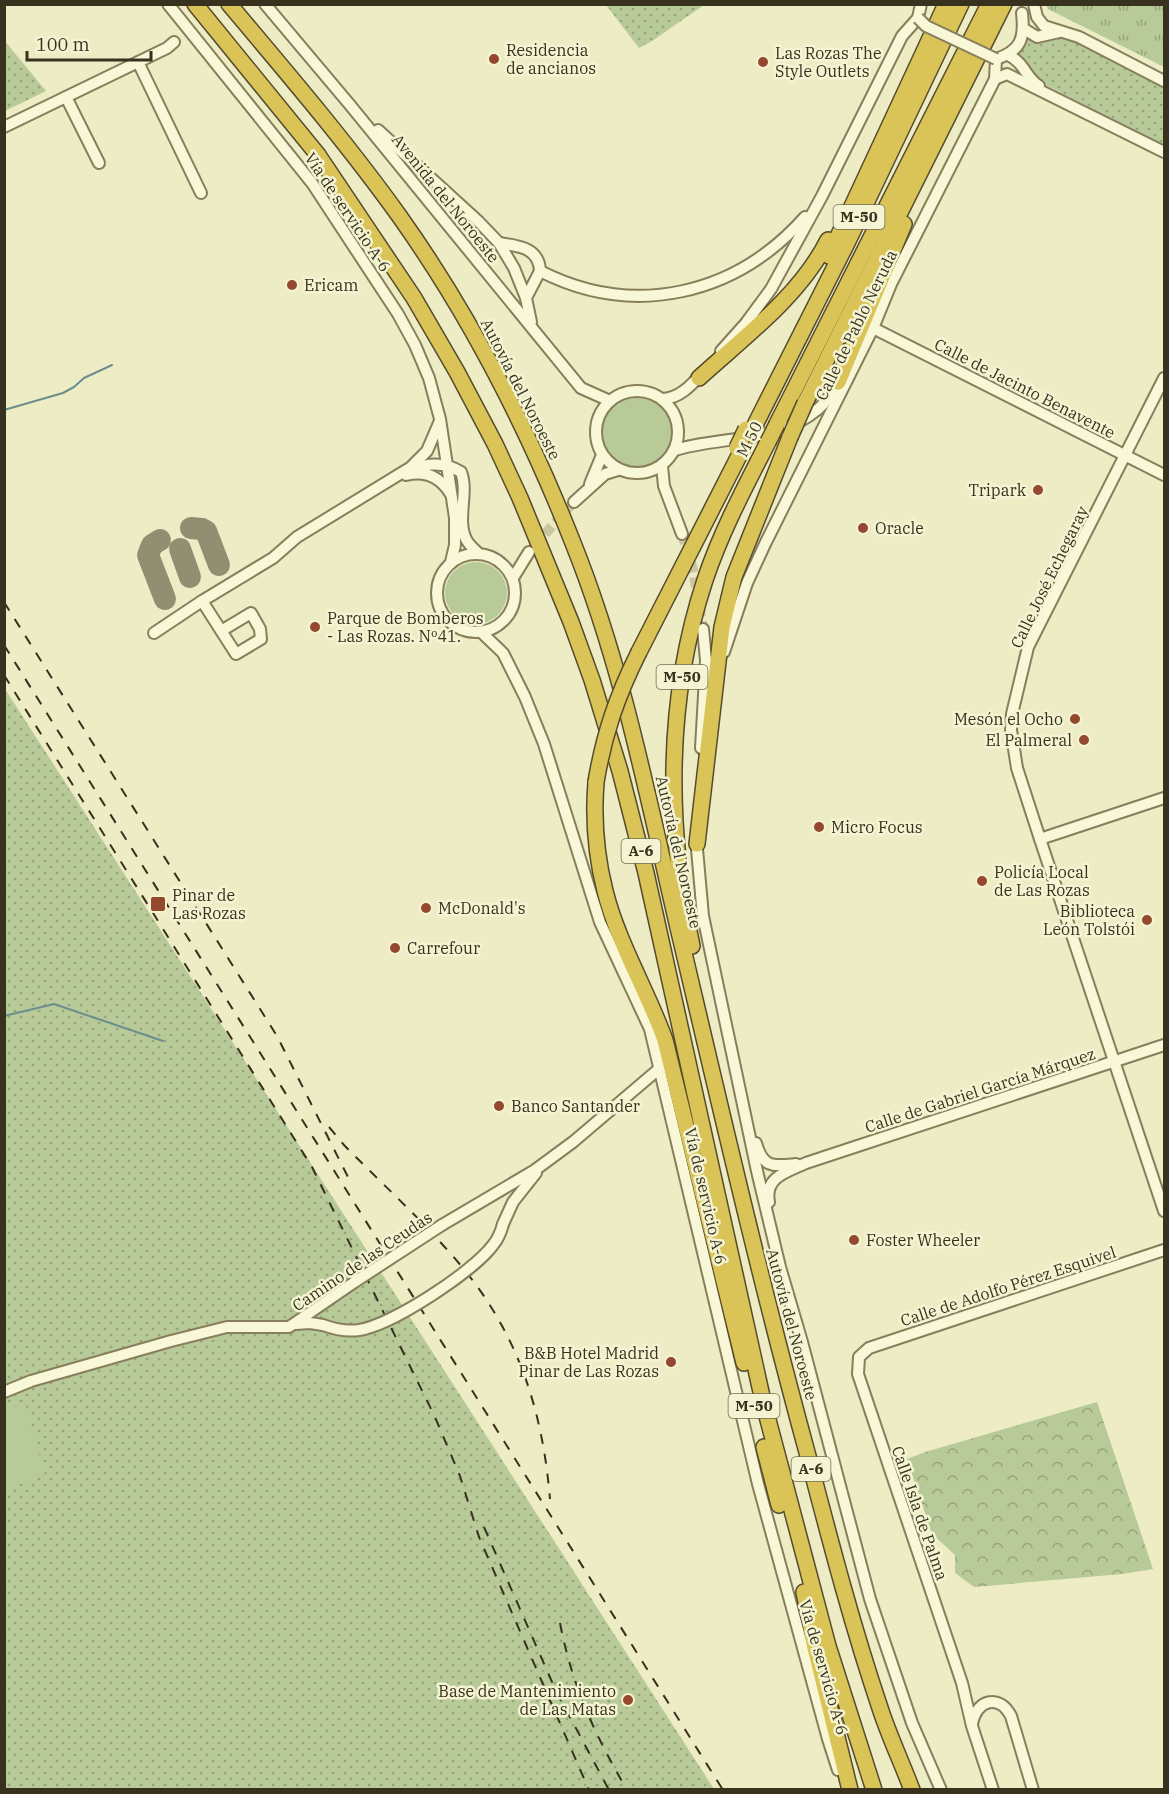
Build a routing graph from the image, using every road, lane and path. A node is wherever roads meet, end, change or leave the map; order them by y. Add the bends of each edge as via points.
1 (168, 4) edge
2 (195, 4) edge
3 (229, 4) edge
4 (265, 4) edge
5 (921, 4) edge
6 (946, 4) edge
7 (961, 4) edge
8 (989, 4) edge
9 (1005, 4) edge
10 (1033, 4) edge
11 (1022, 13) junction
12 (918, 18) junction
13 (1024, 29) junction
14 (1062, 32) junction
15 (931, 36) junction
16 (174, 42) dead end
17 (1008, 55) junction
18 (996, 59) junction
19 (138, 62) junction
20 (995, 79) junction
21 (1164, 81) edge
22 (1052, 95) junction
23 (958, 96) junction
24 (66, 97) junction
25 (350, 105) junction
26 (4, 127) edge
27 (1164, 152) edge
28 (99, 163) dead end
29 (201, 193) dead end
30 (819, 201) junction
31 (499, 243) junction
32 (540, 271) junction
33 (891, 284) junction
34 (526, 298) junction
35 (532, 326) junction
36 (873, 328) junction
37 (699, 378) junction
38 (1164, 378) edge
39 (838, 382) junction
40 (663, 399) junction
41 (610, 401) junction
42 (440, 419) junction
43 (750, 429) junction
44 (675, 450) junction
45 (602, 455) junction
46 (1126, 456) junction
47 (448, 465) junction
48 (662, 466) junction
49 (408, 469) junction
50 (618, 470) junction
51 (1164, 475) edge
52 (394, 479) junction
53 (589, 487) junction
54 (452, 496) junction
55 (574, 502) tunnel mouth
56 (682, 534) tunnel mouth
57 (478, 553) junction
58 (451, 562) junction
59 (501, 562) junction
60 (513, 578) junction
61 (202, 601) junction
62 (702, 629) tunnel mouth
63 (220, 631) dead end
64 (481, 632) junction
65 (154, 633) dead end
66 (716, 675) junction
67 (1164, 798) edge
68 (1040, 839) junction
69 (697, 844) junction
70 (727, 1032) junction
71 (1164, 1045) edge
72 (1115, 1062) junction
73 (660, 1068) junction
74 (728, 1143) junction
75 (806, 1163) junction
76 (542, 1166) junction
77 (1164, 1210) edge
78 (1164, 1247) edge
79 (780, 1267) junction
80 (296, 1324) junction
81 (862, 1352) joint
82 (4, 1392) edge
83 (804, 1592) junction
84 (962, 1683) junction
85 (983, 1703) junction
86 (972, 1724) junction
87 (845, 1790) edge
88 (850, 1790) edge
89 (873, 1790) edge
90 (912, 1790) edge
91 (941, 1790) edge
92 (993, 1790) edge
93 (1033, 1790) edge

1 - 42 street, Vía de servicio A-6 via 312,183 392,304 429,378
2 - 89 highway, A-6 via 318,155 414,298 495,444 571,622 606,725 640,850 763,1401 825,1634
3 - 74 highway, Autovía del Noroeste / A-6 via 402,219 475,336 549,483 613,657
4 - 25 street, Avenida del Noroeste
5 - 12 street
6 - 15 highway
7 - 43 highway, M-50 via 848,241
8 - 74 highway, M 50 / M-50, bridge via 728,524 693,620 675,735 674,794 688,927 730,1121
9 - 11 street
9 - 23 highway
10 - 11 street
10 - 14 street via 1044,26
11 - 13 street
12 - 18 street, bridge via 926,26
12 - 30 street via 902,36
13 - 14 street via 1037,37
13 - 17 street via 1020,44
14 - 21 street
15 - 37 highway via 826,244 807,273 773,311
15 - 43 highway
16 - 19 street
17 - 18 street
17 - 22 street via 1019,60 1033,82
18 - 20 street, Calle de Pablo Neruda
19 - 24 street
19 - 29 street
20 - 22 street via 1007,74
20 - 33 street, Calle de Pablo Neruda
22 - 27 street
23 - 39 highway
23 - 66 highway, bridge via 790,437 734,577
24 - 26 street
24 - 28 street
25 - 31 street
25 - 35 street, Avenida del Noroeste
30 - 32 street via 767,253 720,281 670,294 614,295 560,281
30 - 37 street via 771,289
31 - 32 street via 528,248 536,256
31 - 34 street
32 - 34 street
33 - 36 street, Calle de Pablo Neruda
33 - 39 street
34 - 35 street
35 - 41 street, Avenida del Noroeste via 581,388
36 - 46 street, Calle de Jacinto Benavente
36 - 66 street, Calle de Pablo Neruda via 747,583
37 - 40 street via 682,393
38 - 46 street, Calle José Echegaray
39 - 44 street via 818,410 794,424
40 - 41 street via 636,391
40 - 44 street via 673,411 678,427
41 - 45 street via 602,410 595,433
42 - 47 street, Vía de servicio A-6
42 - 49 street via 427,451
43 - 83 highway, M-50, bridge via 619,692 608,722 596,782 594,820 605,892 665,1040
44 - 48 street
45 - 50 street
45 - 53 street
46 - 51 street, Calle de Jacinto Benavente
46 - 68 street, Calle José Echegaray via 1028,647 1012,714 1017,768
47 - 49 street via 427,464
47 - 54 street, Vía de servicio A-6
47 - 57 street, Vía de servicio A-6 via 463,478 465,538
48 - 50 street via 641,474
48 - 56 street via 664,486
49 - 52 street
50 - 53 street via 605,474
52 - 54 street via 412,474 431,475
52 - 61 street via 297,537 273,558
53 - 55 street
54 - 58 street, Vía de servicio A-6 via 455,518
57 - 58 street
57 - 59 street
58 - 64 street via 438,583 436,596 440,608 456,627
59 - 60 street
59 - 60 street via 529,552
60 - 64 street via 513,608 500,624
61 - 63 street
61 - 65 street
62 - 69 street via 706,660 695,812
64 - 73 street, Vía de servicio A-6 via 503,654 534,718 600,922 650,1029
66 - 69 highway
67 - 68 street
68 - 72 street, Calle José Echegaray
69 - 70 street via 702,916
70 - 75 street, Calle de Gabriel García Márquez via 758,1152 772,1166
70 - 79 street
71 - 72 street, Calle de Gabriel García Márquez
72 - 75 street, Calle de Gabriel García Márquez
72 - 77 street, Calle José Echegaray
73 - 76 street, Camino de las Ceudas
73 - 87 street, Vía de servicio A-6 via 758,1484
74 - 90 highway, Autovía del Noroeste / A-6 via 850,1614 881,1712
75 - 79 street, Calle de Gabriel García Márquez via 769,1185 767,1194
76 - 80 street, Camino de las Ceudas, bridge via 442,1225
76 - 80 street, bridge via 513,1202 494,1245 459,1276 381,1324 349,1331
78 - 81 street, Calle de Adolfo Pérez Esquivel
79 - 91 street via 870,1599 912,1723
80 - 82 street, Camino de las Ceudas via 284,1328 227,1327 40,1378
81 - 84 street, Calle Isla de Palma via 858,1374
83 - 88 highway
83 - 89 highway, M-50 via 853,1750
84 - 85 street, Calle Isla de Palma via 975,1700
84 - 86 street, Calle Isla de Palma
85 - 86 street
85 - 93 street, Calle Isla de Palma via 996,1702 1009,1712
86 - 92 street, Calle Isla de Palma

